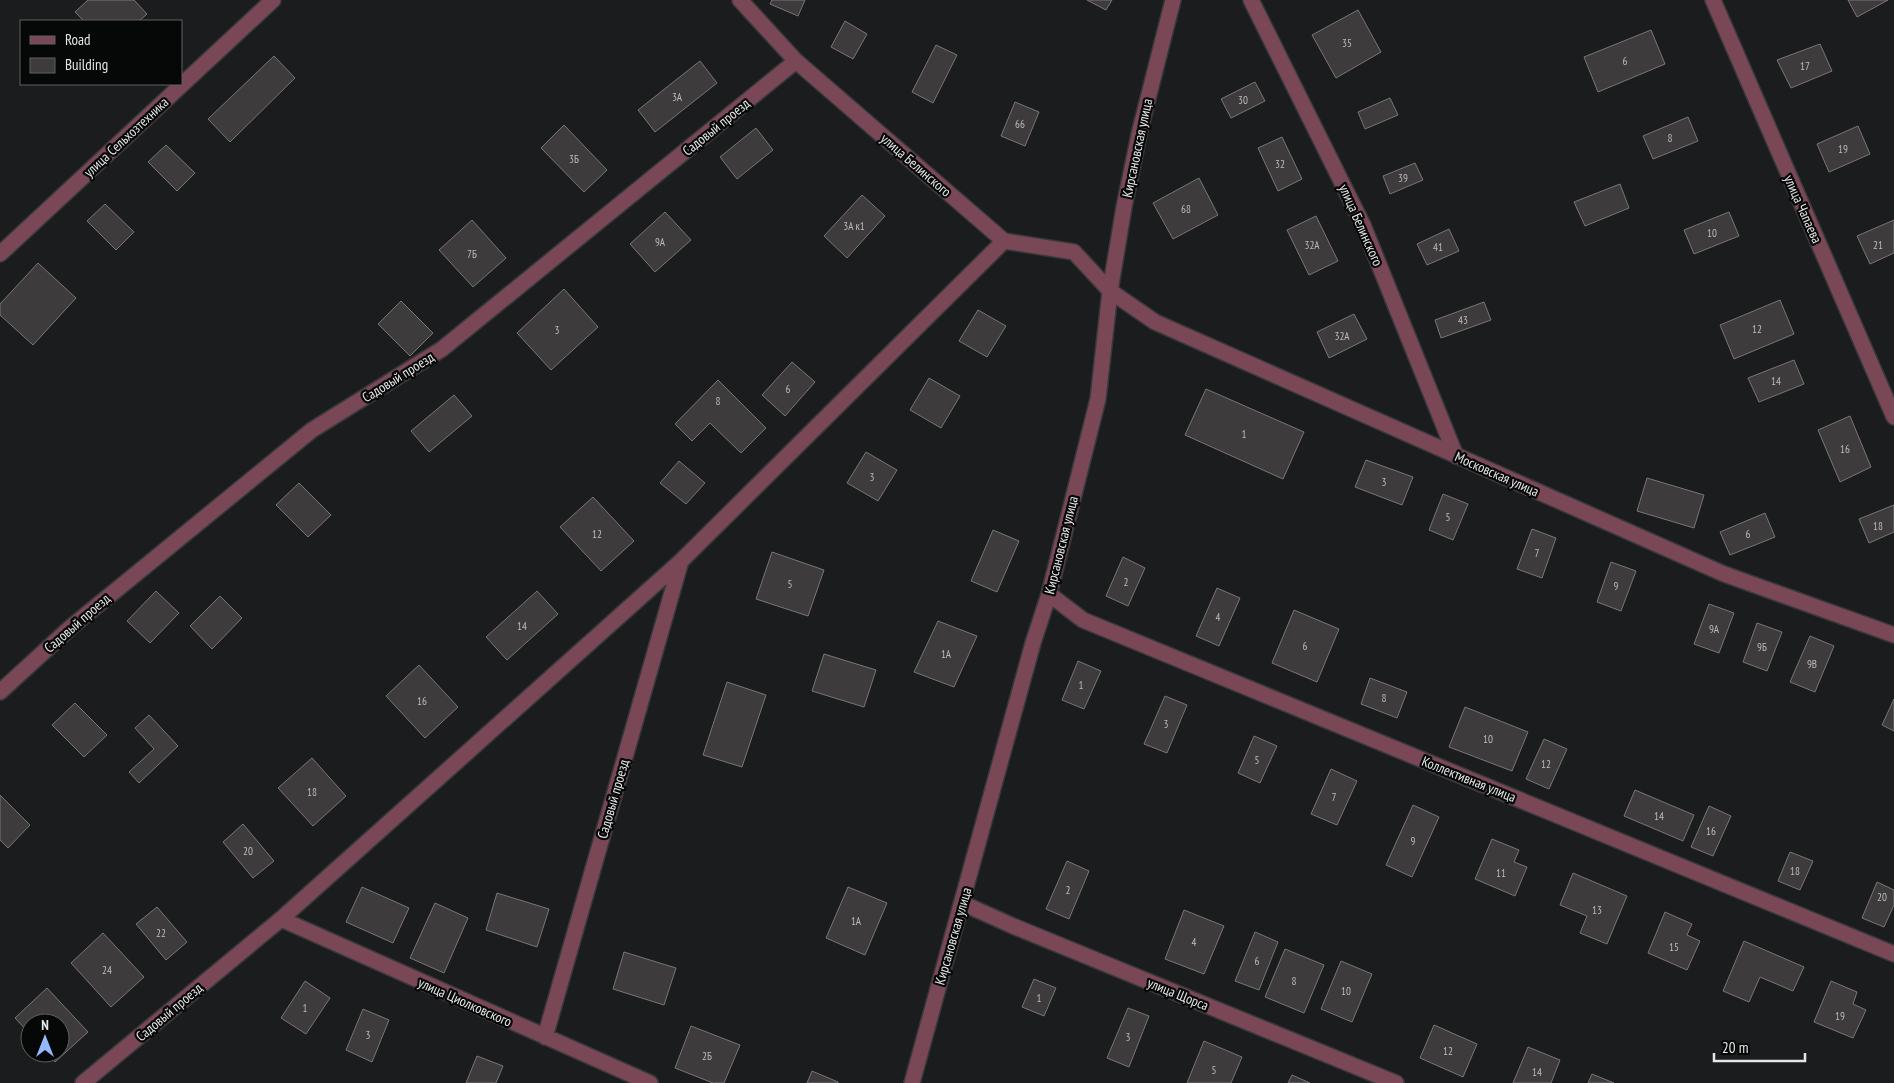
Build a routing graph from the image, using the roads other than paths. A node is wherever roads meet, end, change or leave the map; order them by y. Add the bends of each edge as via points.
1 (273, 0) edge
2 (740, 0) edge
3 (1173, 0) edge
4 (1251, 0) edge
5 (1712, 0) edge
6 (796, 61) junction
7 (182, 85) edge
8 (182, 85) edge
9 (1004, 241) junction
10 (0, 254) edge
11 (1110, 291) junction
12 (1894, 417) edge
13 (1456, 456) junction
14 (681, 562) junction
15 (1049, 594) junction
16 (1894, 635) edge
17 (0, 692) edge
18 (962, 903) junction
19 (282, 919) junction
20 (1894, 954) edge
21 (545, 1037) junction
22 (83, 1083) edge
23 (650, 1083) edge
24 (912, 1083) edge
25 (1396, 1083) edge

1 - 8 street, улица Сельхозтехника
2 - 6 street, улица Белинского
3 - 11 street, Кирсановская улица via 1140,130
4 - 13 street, улица Белинского via 1363,225
5 - 12 street, улица Чапаева
6 - 9 street, улица Белинского
6 - 17 street, Садовый проезд via 442,349 312,430 72,626
7 - 10 street, улица Сельхозтехника
9 - 11 street via 1074,252
9 - 14 street, Садовый проезд
11 - 13 street, Московская улица via 1155,322
11 - 15 street, Кирсановская улица via 1098,399
13 - 16 street, Московская улица via 1724,574
14 - 19 street, Садовый проезд
14 - 21 street, Садовый проезд
15 - 18 street, Кирсановская улица
15 - 20 street, Коллективная улица via 1084,620
18 - 24 street, Кирсановская улица
18 - 25 street, улица Щорса
19 - 21 street, улица Циолковского
19 - 22 street, Садовый проезд
21 - 23 street, улица Циолковского

